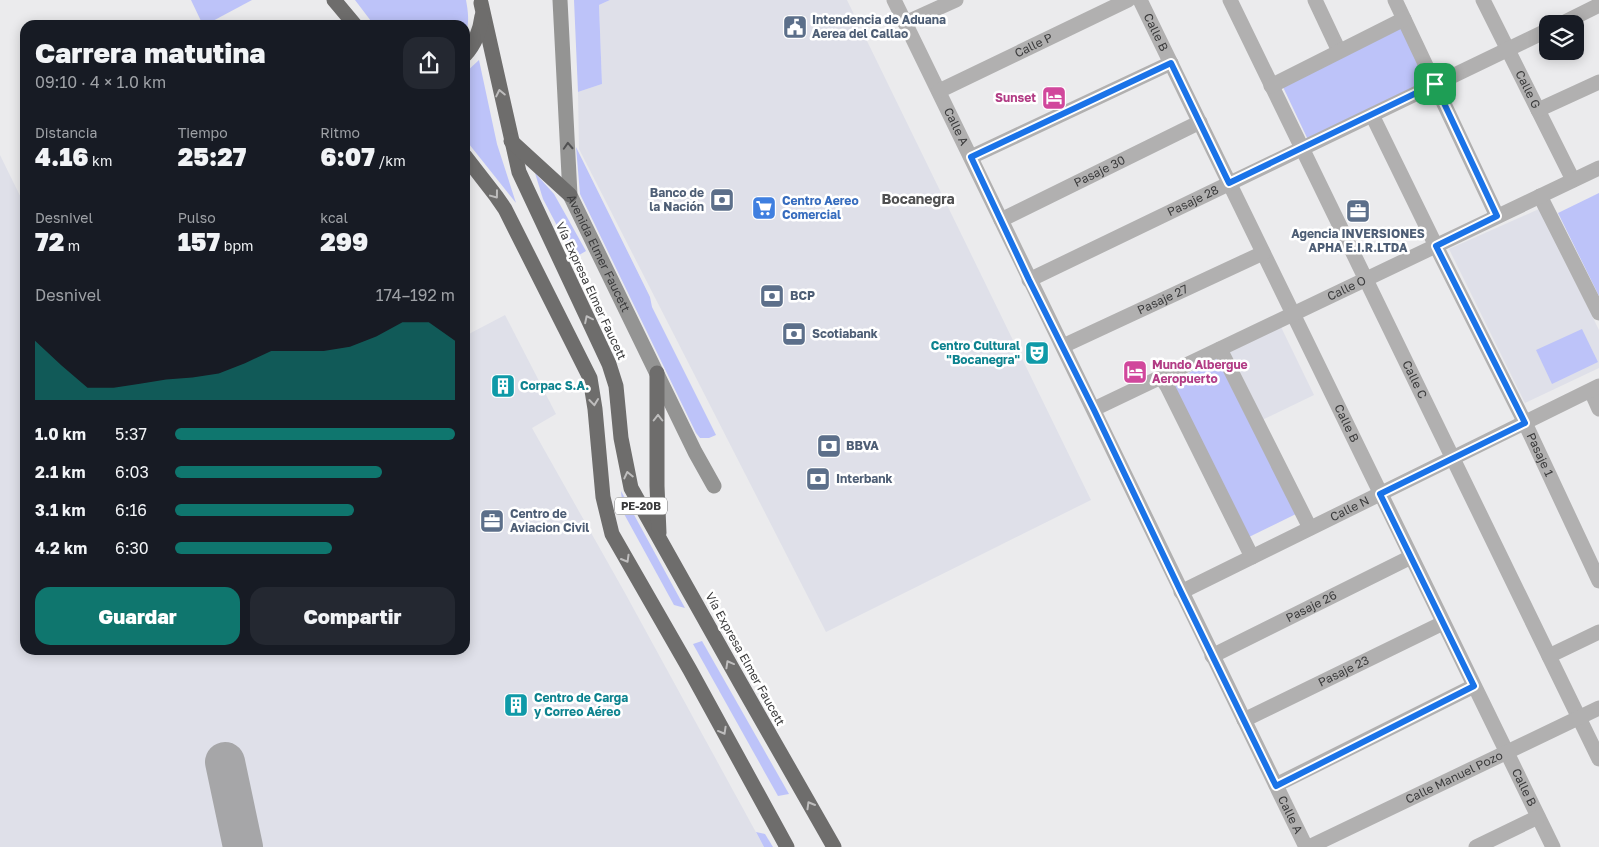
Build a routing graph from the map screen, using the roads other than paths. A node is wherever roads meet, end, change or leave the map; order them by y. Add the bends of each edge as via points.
1 (334, 0) edge
2 (560, 0) edge
3 (894, 0) edge
4 (956, 0) edge
5 (1128, 0) edge
6 (1140, 0) edge
7 (1230, 0) edge
8 (1315, 0) edge
9 (1395, 0) edge
10 (1483, 0) edge
11 (481, 1) edge
12 (1599, 5) edge
13 (1579, 15) edge
14 (1404, 19) junction
15 (351, 20) edge
16 (905, 23) junction
17 (1539, 34) edge
18 (470, 49) edge
19 (1508, 49) junction
20 (1339, 52) junction
21 (1171, 63) junction
22 (1599, 82) edge
23 (1435, 84) junction
24 (1272, 86) junction
25 (939, 91) junction
26 (1538, 110) junction
27 (1372, 115) junction
28 (1200, 122) junction
29 (511, 141) junction
30 (1302, 148) junction
31 (971, 157) junction
32 (470, 162) edge
33 (1599, 168) edge
34 (1573, 180) junction
35 (1229, 183) junction
36 (570, 195) junction
37 (1540, 196) junction
38 (1497, 216) junction
39 (1001, 220) junction
40 (1436, 246) junction
41 (1263, 253) junction
42 (1366, 279) junction
43 (1029, 280) junction
44 (1599, 313) edge
45 (1293, 314) junction
46 (1063, 346) junction
47 (1220, 349) junction
48 (657, 373) junction
49 (1161, 377) junction
50 (1595, 388) edge
51 (1599, 409) edge
52 (1094, 410) junction
53 (1525, 423) junction
54 (1452, 458) junction
55 (714, 486) dead end
56 (1380, 494) junction
57 (1310, 528) junction
58 (659, 537) junction
59 (1252, 557) junction
60 (1411, 557) junction
61 (1599, 581) edge
62 (1181, 592) junction
63 (1443, 623) junction
64 (1599, 632) edge
65 (1212, 656) junction
66 (1549, 656) junction
67 (1474, 686) junction
68 (1599, 708) edge
69 (1578, 718) junction
70 (1244, 720) junction
71 (1506, 752) junction
72 (1599, 759) edge
73 (1276, 786) junction
74 (1538, 817) junction
75 (787, 847) edge
76 (834, 847) edge
77 (1308, 847) edge
78 (1476, 847) edge
79 (1553, 847) edge

1 - 15 highway
36 -> 2 main road, Avenida Elmer Faucett
3 - 16 street, Calle A
4 - 16 street
5 - 25 street, Calle P
6 - 21 street, Calle B
7 - 24 street, Calle C
8 - 20 street
9 - 14 street
10 - 19 street, Calle G
11 - 18 highway, PE-20B via 481,25
29 -> 11 highway, Vía Expresa Elmer Faucett / PE-20B
12 - 13 street
14 - 20 street
14 - 23 street
16 - 25 street, Calle A
17 - 19 street, Pasaje 28
19 - 23 street, Pasaje 28
19 - 26 street, Calle G
20 - 24 street
21 - 28 street, Calle B
21 - 31 street
22 - 26 street
23 - 27 street, Pasaje 28
23 - 38 street
24 - 30 street, Calle C
25 - 31 street, Calle A
26 - 34 street, Calle G
27 - 30 street, Pasaje 28
27 - 40 street, Pasaje 1
28 - 35 street, Calle B
28 - 39 street, Pasaje 30
29 - 36 highway
58 -> 29 highway, Vía Expresa Elmer Faucett / PE-20B via 631,488 610,364 519,172
30 - 35 street, Pasaje 28
30 - 42 street, Calle C
31 - 39 street, Calle A
32 -> 75 highway, PE-20B via 505,209 590,378 603,497 612,534
33 - 34 street, Calle O
34 - 37 street, Calle O
35 - 41 street, Calle B
35 - 43 street, Pasaje 28
36 - 48 main road, Avenida Elmer Faucett
37 - 38 street, Calle O
37 - 44 street
38 - 40 street, Calle O
39 - 43 street, Calle A
40 - 42 street, Calle O
40 - 53 street, Pasaje 1
41 - 45 street, Calle B
41 - 46 street, Pasaje 27
42 - 45 street, Calle O
42 - 54 street, Calle C
43 - 46 street, Calle A
45 - 47 street, Calle O
45 - 56 street, Calle B
46 - 52 street, Calle A
47 - 49 street, Calle O
47 - 57 street
48 - 55 main road, Avenida Elmer Faucett
58 -> 48 highway
49 - 52 street, Calle O
49 - 59 street
50 - 51 street
50 - 53 street, Calle N
52 - 62 street, Calle A
53 - 54 street, Calle N
53 - 61 street, Pasaje 1
54 - 56 street, Calle N
54 - 66 street, Calle C
56 - 57 street, Calle N
56 - 60 street, Calle B
57 - 59 street, Calle N
76 -> 58 highway, Vía Expresa Elmer Faucett / PE-20B
59 - 62 street, Calle N
60 - 63 street, Calle B
60 - 65 street, Pasaje 26
62 - 65 street, Calle A
63 - 67 street, Calle B
63 - 70 street, Pasaje 23
64 - 66 street
65 - 70 street, Calle A
66 - 69 street, Calle C
67 - 71 street, Calle B
67 - 73 street
68 - 69 street, Calle Manuel Pozo
69 - 71 street, Calle Manuel Pozo
69 - 72 street, Calle C
70 - 73 street, Calle A
71 - 74 street, Calle B
71 - 77 street, Calle Manuel Pozo
73 - 77 street, Calle A
74 - 78 street
74 - 79 street, Calle B

